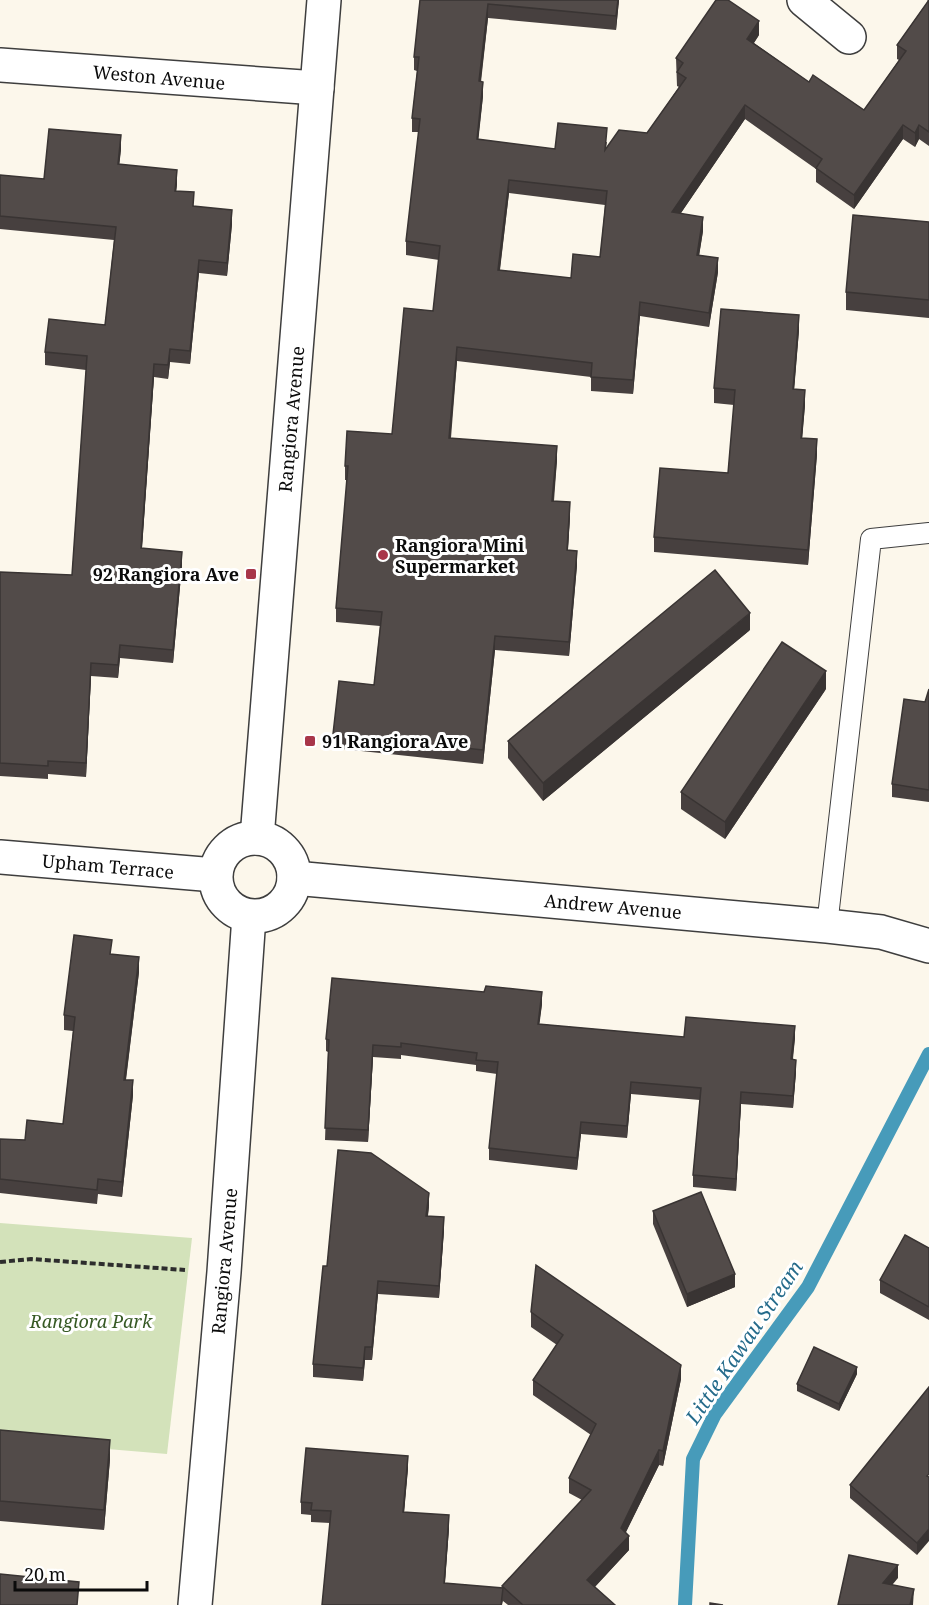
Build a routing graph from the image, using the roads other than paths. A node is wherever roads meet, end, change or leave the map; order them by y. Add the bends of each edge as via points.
1 (324, 0) edge
2 (804, 0) edge
3 (849, 37) dead end
4 (0, 65) edge
5 (317, 88) junction
6 (929, 532) edge
7 (257, 838) junction
8 (0, 857) edge
9 (215, 875) junction
10 (294, 878) junction
11 (249, 916) junction
12 (827, 926) junction
13 (929, 946) edge
14 (195, 1605) edge

1 - 5 street, Rangiora Avenue
2 - 3 street
4 - 5 street, Weston Avenue
5 - 7 street, Rangiora Avenue
6 - 12 lane via 871,539
7 - 9 street via 236,841 220,856
7 - 10 street via 279,844 291,860
8 - 9 street, Upham Terrace
9 - 11 street via 217,891 228,906
10 - 11 street via 289,898 280,909 267,916
10 - 12 street, Andrew Avenue
11 - 14 street, Rangiora Avenue
12 - 13 street, Andrew Avenue via 881,932

